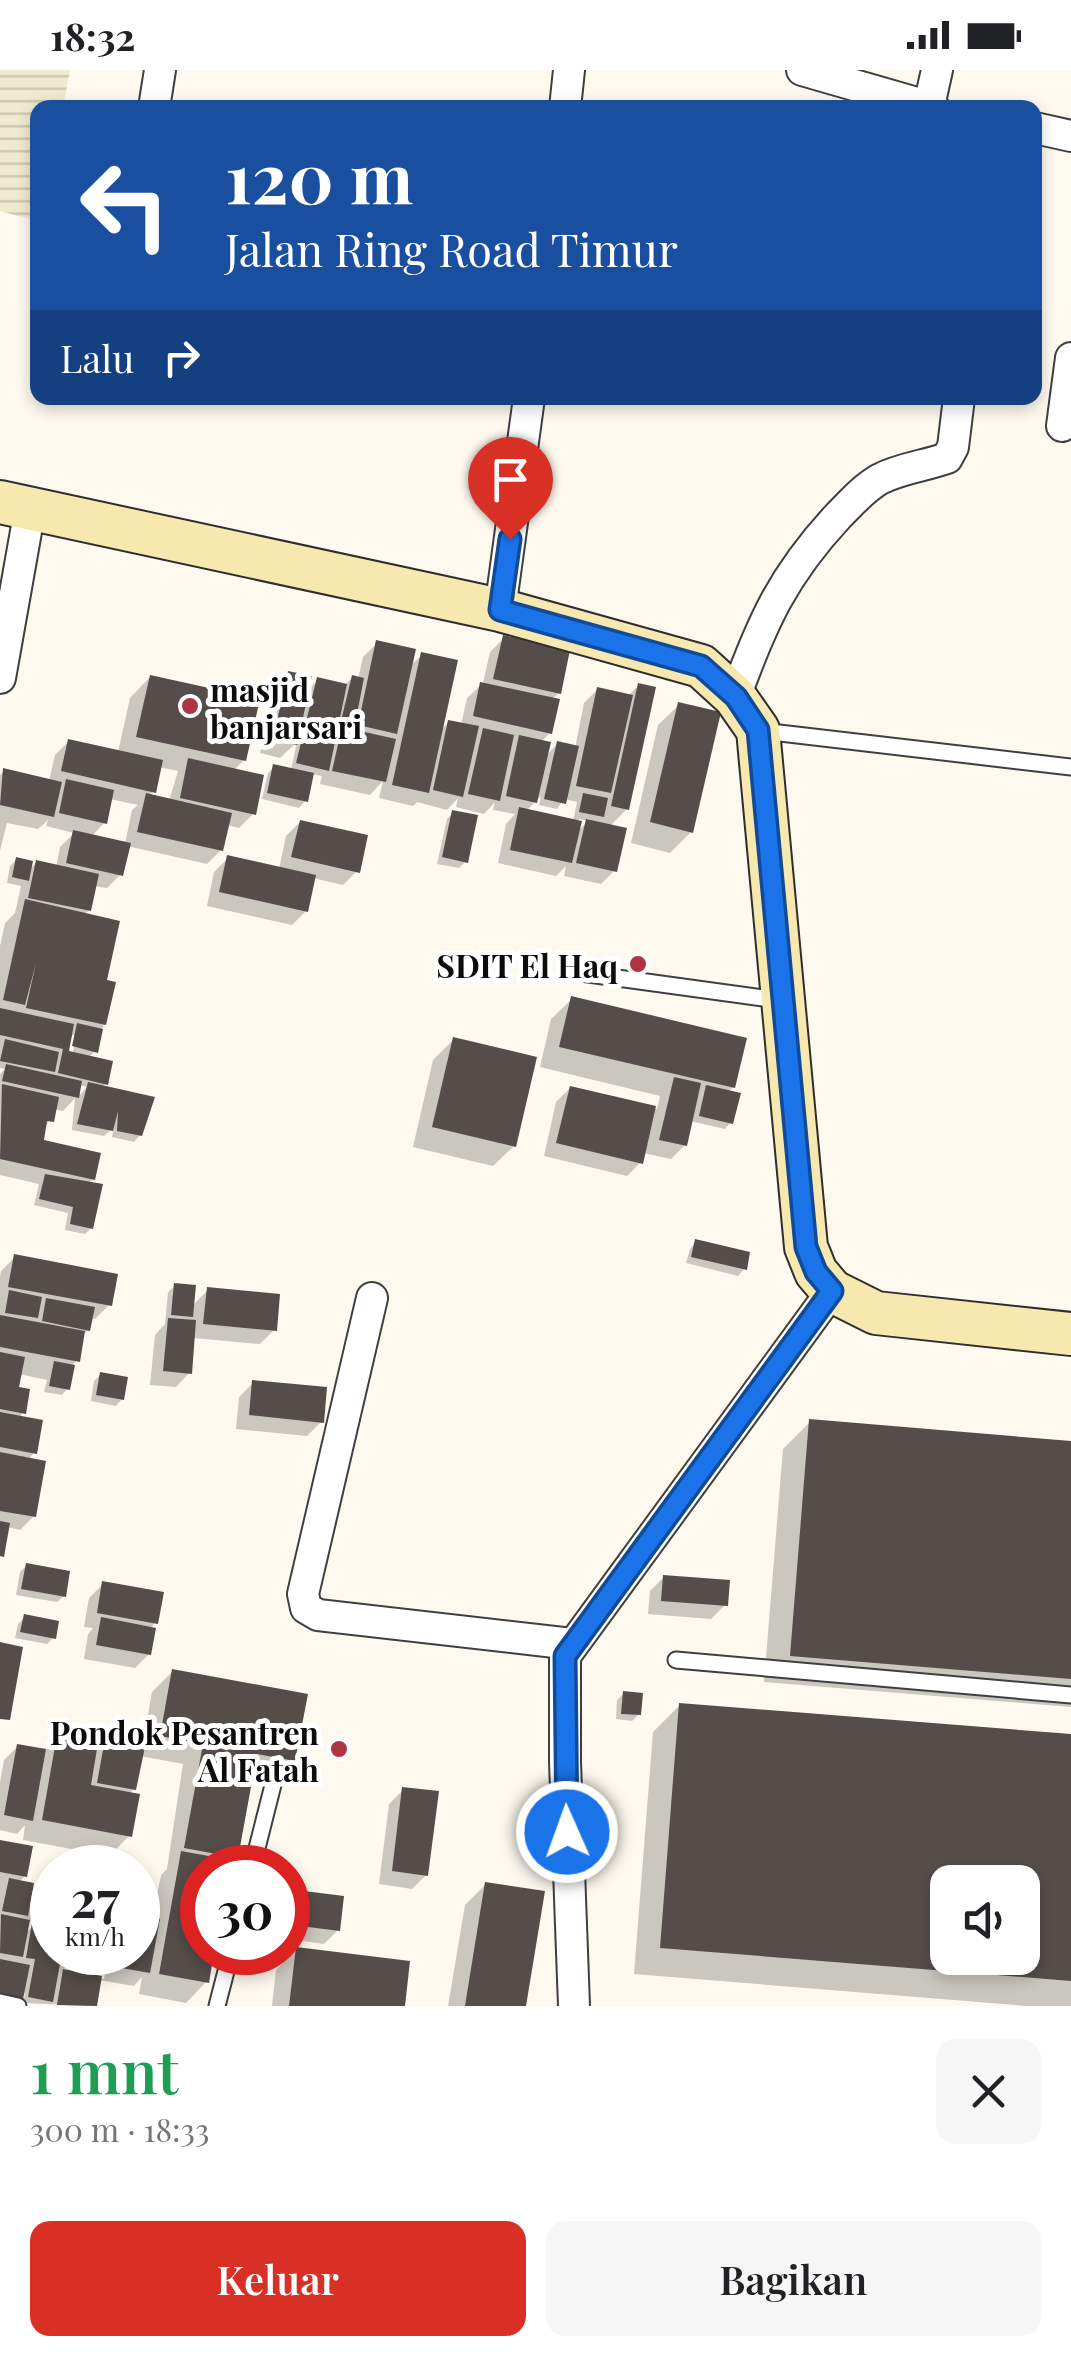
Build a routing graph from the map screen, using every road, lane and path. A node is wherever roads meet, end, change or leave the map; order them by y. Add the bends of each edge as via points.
1 (160, 70) edge
2 (569, 70) edge
3 (802, 70) edge
4 (937, 70) edge
5 (155, 100) edge
6 (566, 100) edge
7 (907, 100) edge
8 (933, 100) edge
9 (1042, 130) edge
10 (1071, 136) edge
11 (1071, 358) edge
12 (528, 405) edge
13 (958, 405) edge
14 (1062, 426) dead end
15 (15, 505) edge
16 (500, 610) junction
17 (0, 678) edge
18 (747, 714) junction
19 (1071, 767) edge
20 (581, 972) dead end
21 (782, 1001) junction
22 (832, 1291) junction
23 (372, 1298) dead end
24 (1071, 1334) edge
25 (572, 1644) junction
26 (676, 1660) dead end
27 (1071, 1695) edge
28 (274, 1781) dead end
29 (258, 1845) edge
30 (225, 1975) edge
31 (0, 2002) edge
32 (18, 2006) edge
33 (217, 2006) edge
34 (574, 2006) edge

1 - 5 street
2 - 6 street
3 - 7 street
4 - 8 street
9 - 10 street
11 - 14 street
12 - 16 street
13 - 18 street via 947,458 870,485 787,579 756,638
15 - 16 street
15 - 17 street
16 - 18 street via 701,666
18 - 19 lane
18 - 21 street
20 - 21 lane
21 - 22 street via 806,1247
22 - 24 street via 876,1313
22 - 25 street
23 - 25 street via 303,1594 306,1608 318,1615
25 - 34 street via 564,1667
26 - 27 lane
28 - 29 lane
30 - 33 lane
31 - 32 lane

